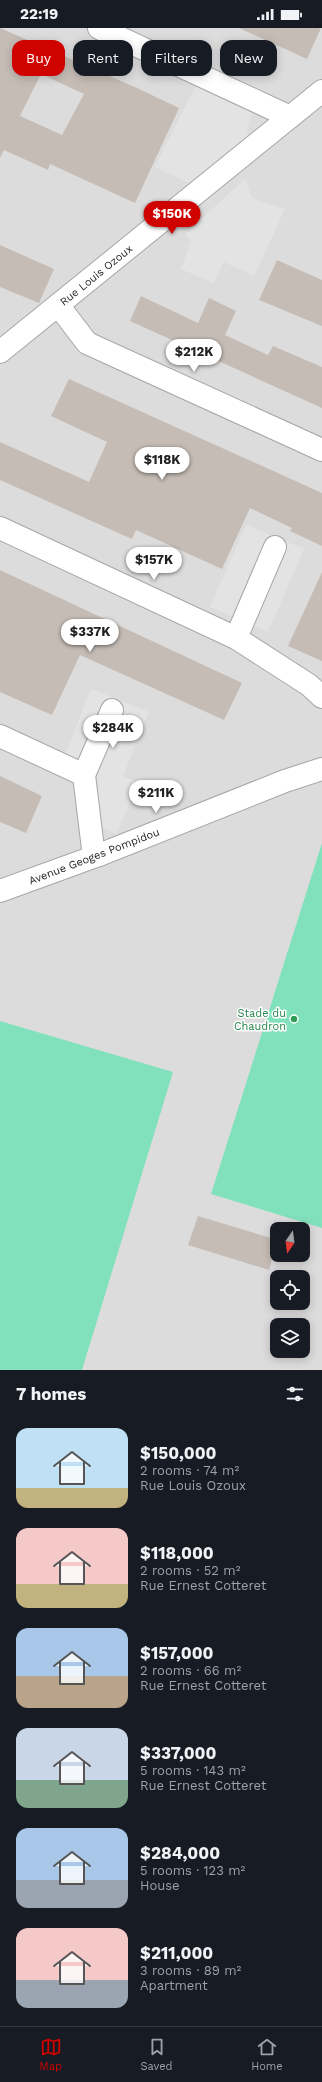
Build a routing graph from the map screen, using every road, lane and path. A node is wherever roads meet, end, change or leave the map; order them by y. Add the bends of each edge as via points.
1 (99, 28) edge
2 (322, 91) edge
3 (290, 117) junction
4 (58, 305) junction
5 (0, 352) edge
6 (322, 450) edge
7 (0, 528) edge
8 (275, 547) dead end
9 (236, 638) junction
10 (322, 697) edge
11 (112, 710) dead end
12 (0, 736) edge
13 (322, 769) edge
14 (84, 775) junction
15 (99, 855) junction
16 (0, 891) edge

1 - 3 street
2 - 3 street, Rue Louis Ozoux
3 - 4 street, Rue Louis Ozoux
4 - 5 street, Rue Louis Ozoux
4 - 6 street via 87,343
7 - 9 street
8 - 9 street
9 - 10 street via 309,685
11 - 14 street
12 - 14 street
13 - 15 street, Avenue Geoges Pompidou via 285,781
14 - 15 street via 93,849
15 - 16 street, Avenue Geoges Pompidou

